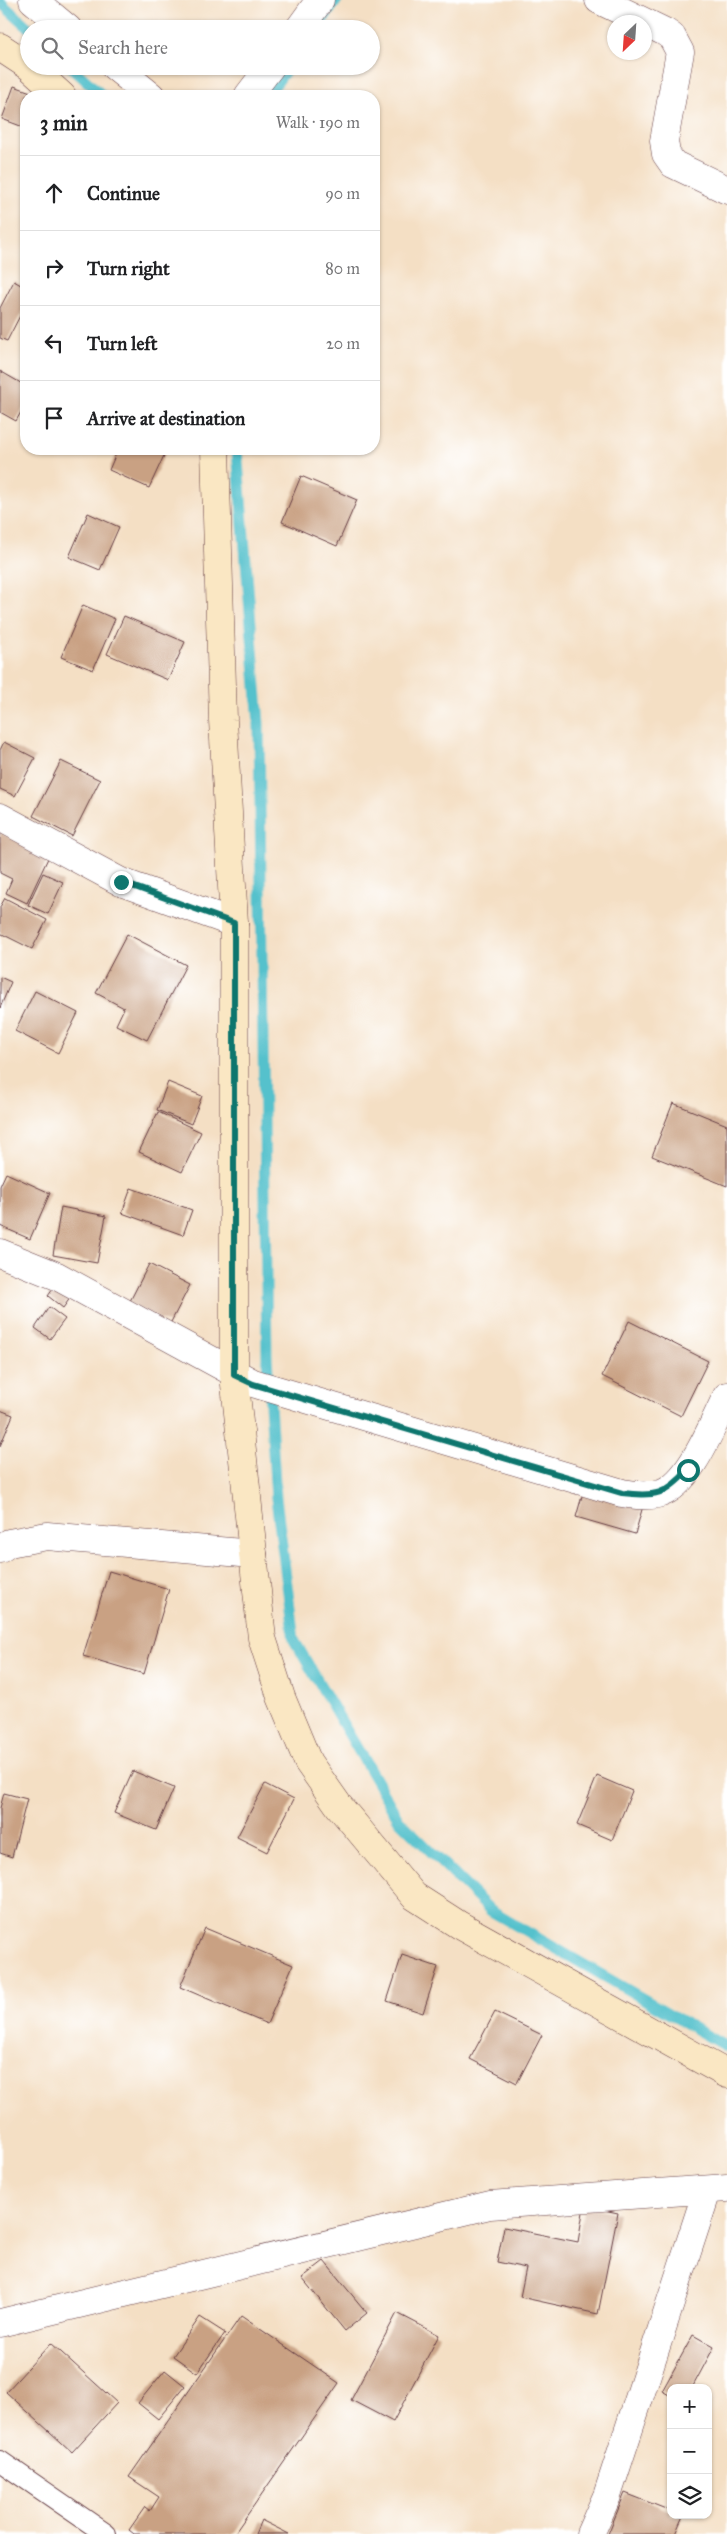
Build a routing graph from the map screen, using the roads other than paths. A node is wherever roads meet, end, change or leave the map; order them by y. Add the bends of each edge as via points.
1 (33, 0) edge
2 (320, 0) edge
3 (599, 0) edge
4 (57, 20) edge
5 (306, 20) edge
6 (0, 48) edge
7 (20, 60) edge
8 (39, 75) edge
9 (125, 75) edge
10 (265, 75) edge
11 (55, 90) edge
12 (144, 90) edge
13 (253, 90) edge
14 (727, 190) edge
15 (216, 455) edge
16 (0, 816) edge
17 (234, 923) junction
18 (0, 1253) edge
19 (244, 1379) junction
20 (727, 1396) edge
21 (3, 1542) edge
22 (253, 1554) junction
23 (727, 2074) edge
24 (719, 2188) edge
25 (0, 2323) edge
26 (0, 2461) edge
27 (106, 2534) edge
28 (590, 2534) edge

1 - 4 street
2 - 5 street
3 - 14 street via 665,32 677,44 680,52 664,141 666,154 673,164
6 - 7 street
8 - 11 street
9 - 12 street
10 - 13 street
15 - 17 street via 223,720
16 - 17 street via 121,882
17 - 19 street
18 - 19 street via 57,1276
19 - 20 street via 622,1493 644,1496 675,1486 688,1470
19 - 22 street
21 - 22 street via 46,1536
22 - 23 street via 262,1638 281,1697 308,1762 339,1806 414,1896
24 - 25 street via 490,2204
24 - 28 street via 707,2191 607,2496
26 - 27 lane

